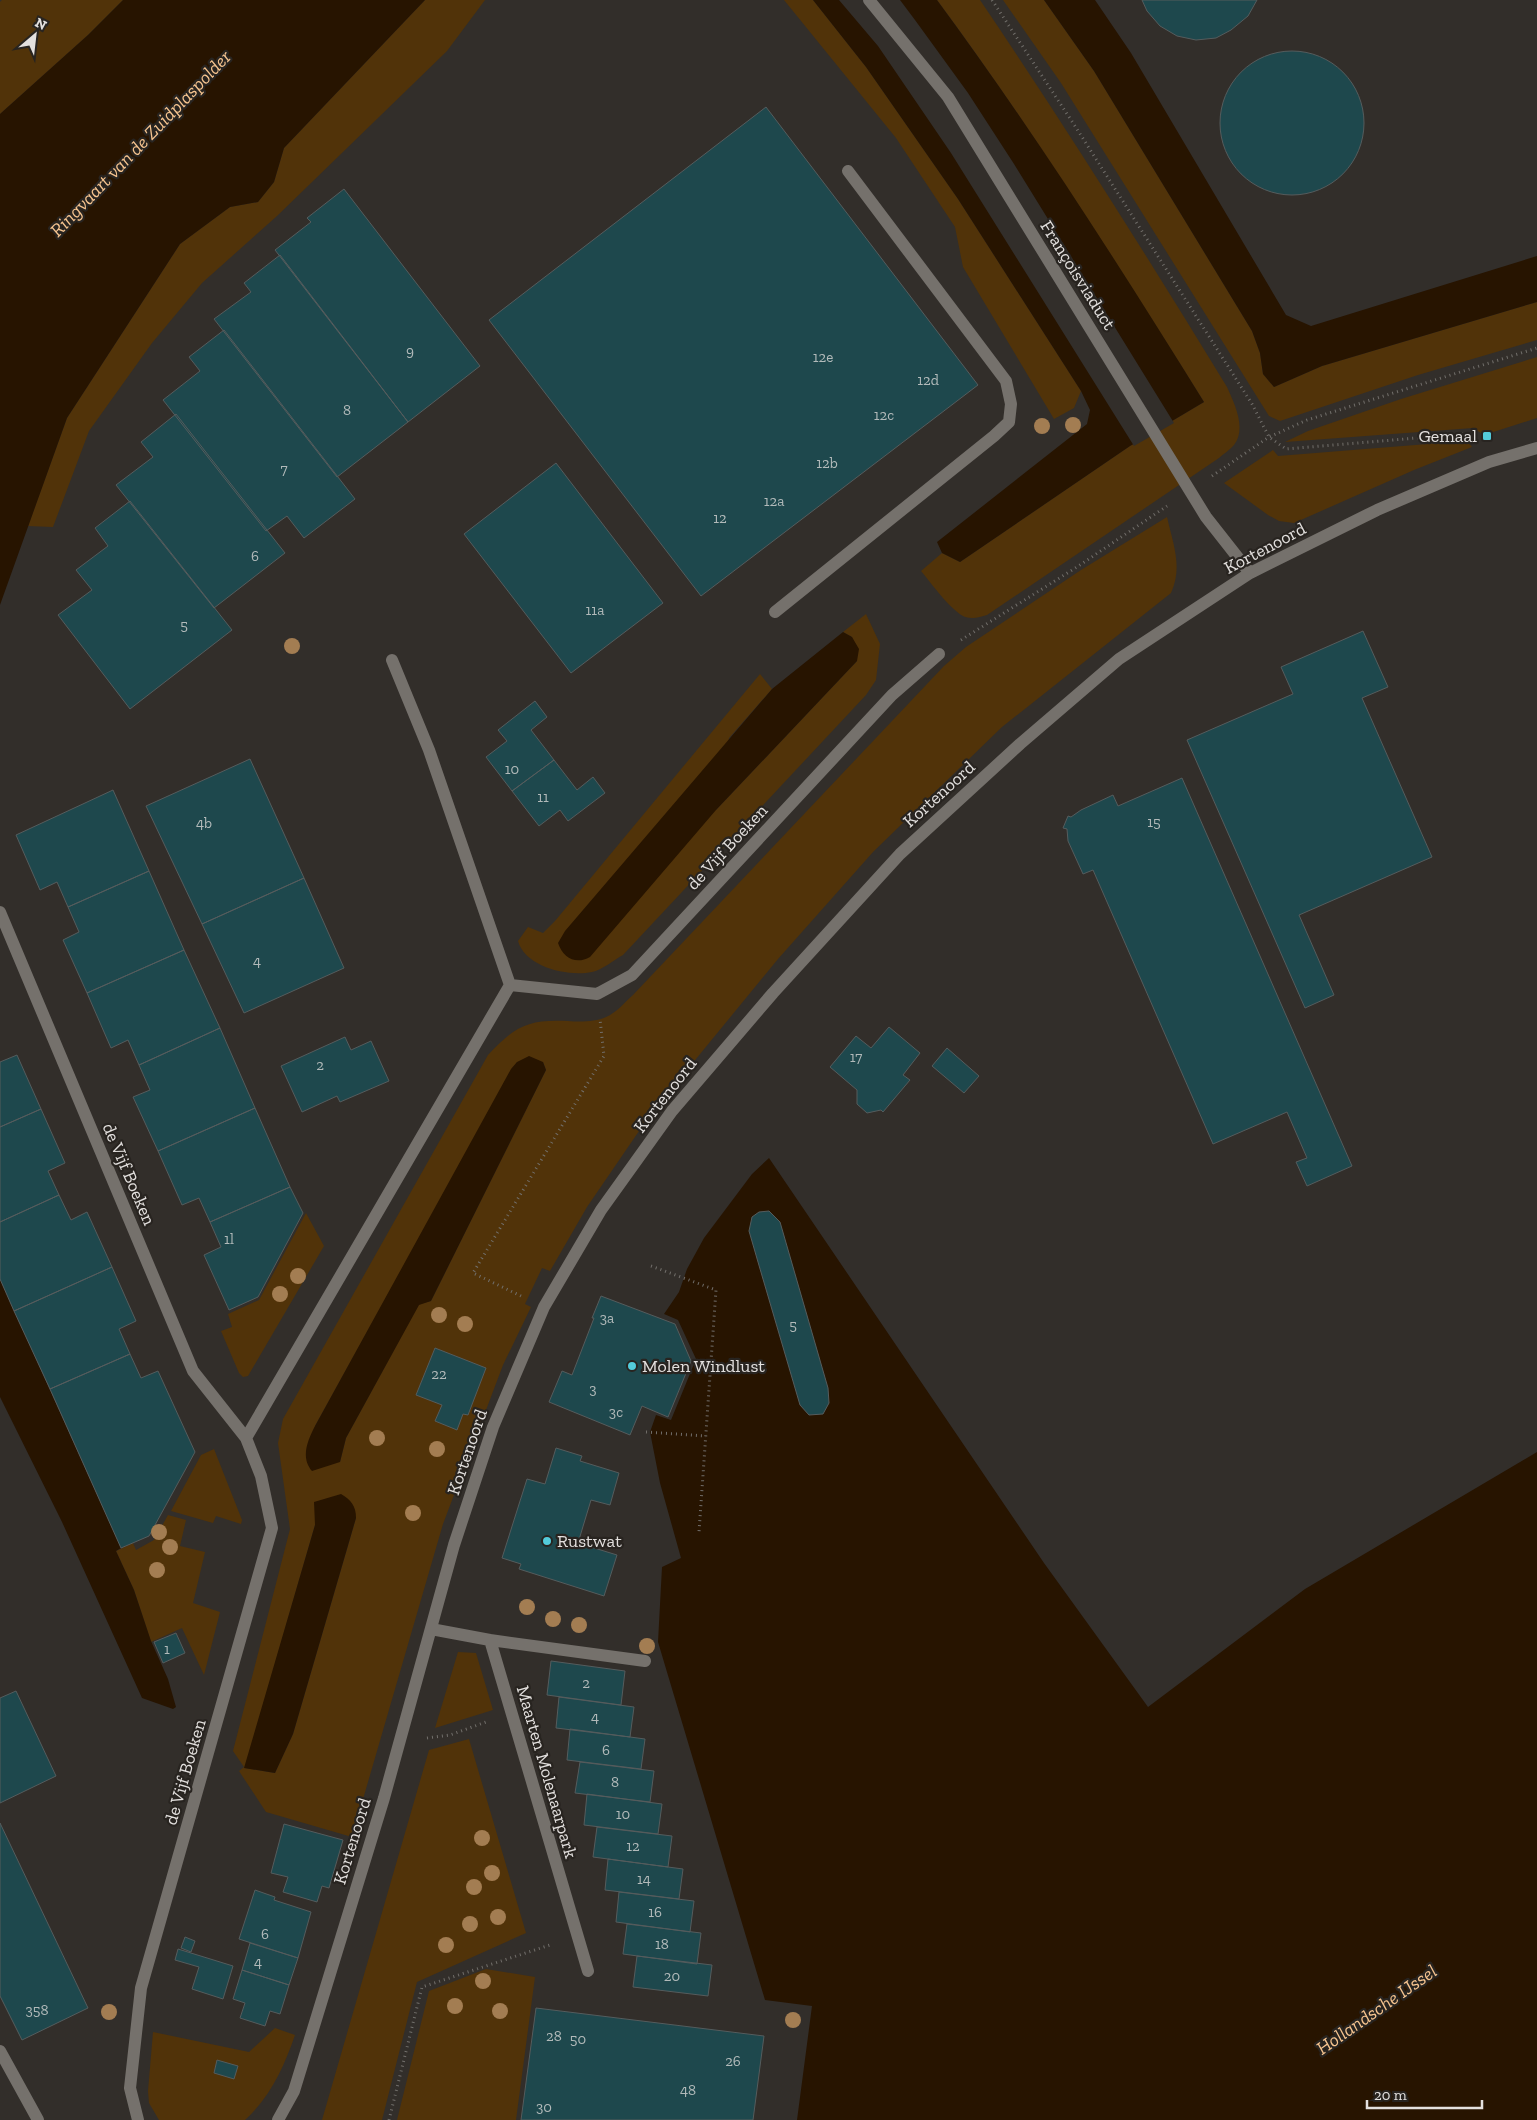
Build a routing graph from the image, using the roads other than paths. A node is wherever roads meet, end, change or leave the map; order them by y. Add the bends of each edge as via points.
1 (869, 0) edge
2 (848, 171) dead end
3 (1537, 448) edge
4 (1250, 573) junction
5 (775, 612) dead end
6 (939, 654) road end
7 (392, 660) dead end
8 (0, 912) edge
9 (510, 985) junction
10 (246, 1438) junction
11 (431, 1629) junction
12 (490, 1640) junction
13 (645, 1661) dead end
14 (588, 1971) dead end
15 (0, 2051) edge
16 (38, 2120) edge
17 (138, 2120) edge
18 (278, 2120) edge

1 - 4 street, Françoisviaduct via 948,97 1206,517
2 - 5 street via 1006,381 1011,404 1009,422
3 - 4 street, Kortenoord via 1489,462 1377,510
4 - 11 street, Kortenoord via 1119,659 900,854 772,993 672,1111 601,1210 544,1307 493,1427 454,1545
6 - 9 street, de Vijf Boeken via 892,695 632,975 598,994
7 - 9 street via 429,750
8 - 10 street, de Vijf Boeken via 193,1371
9 - 10 street
10 - 17 street, de Vijf Boeken via 261,1476 272,1528 141,1988 130,2088
11 - 12 street
11 - 18 street, Kortenoord via 294,2091
12 - 13 street
12 - 14 street, Maarten Molenaarpark
15 - 16 street

